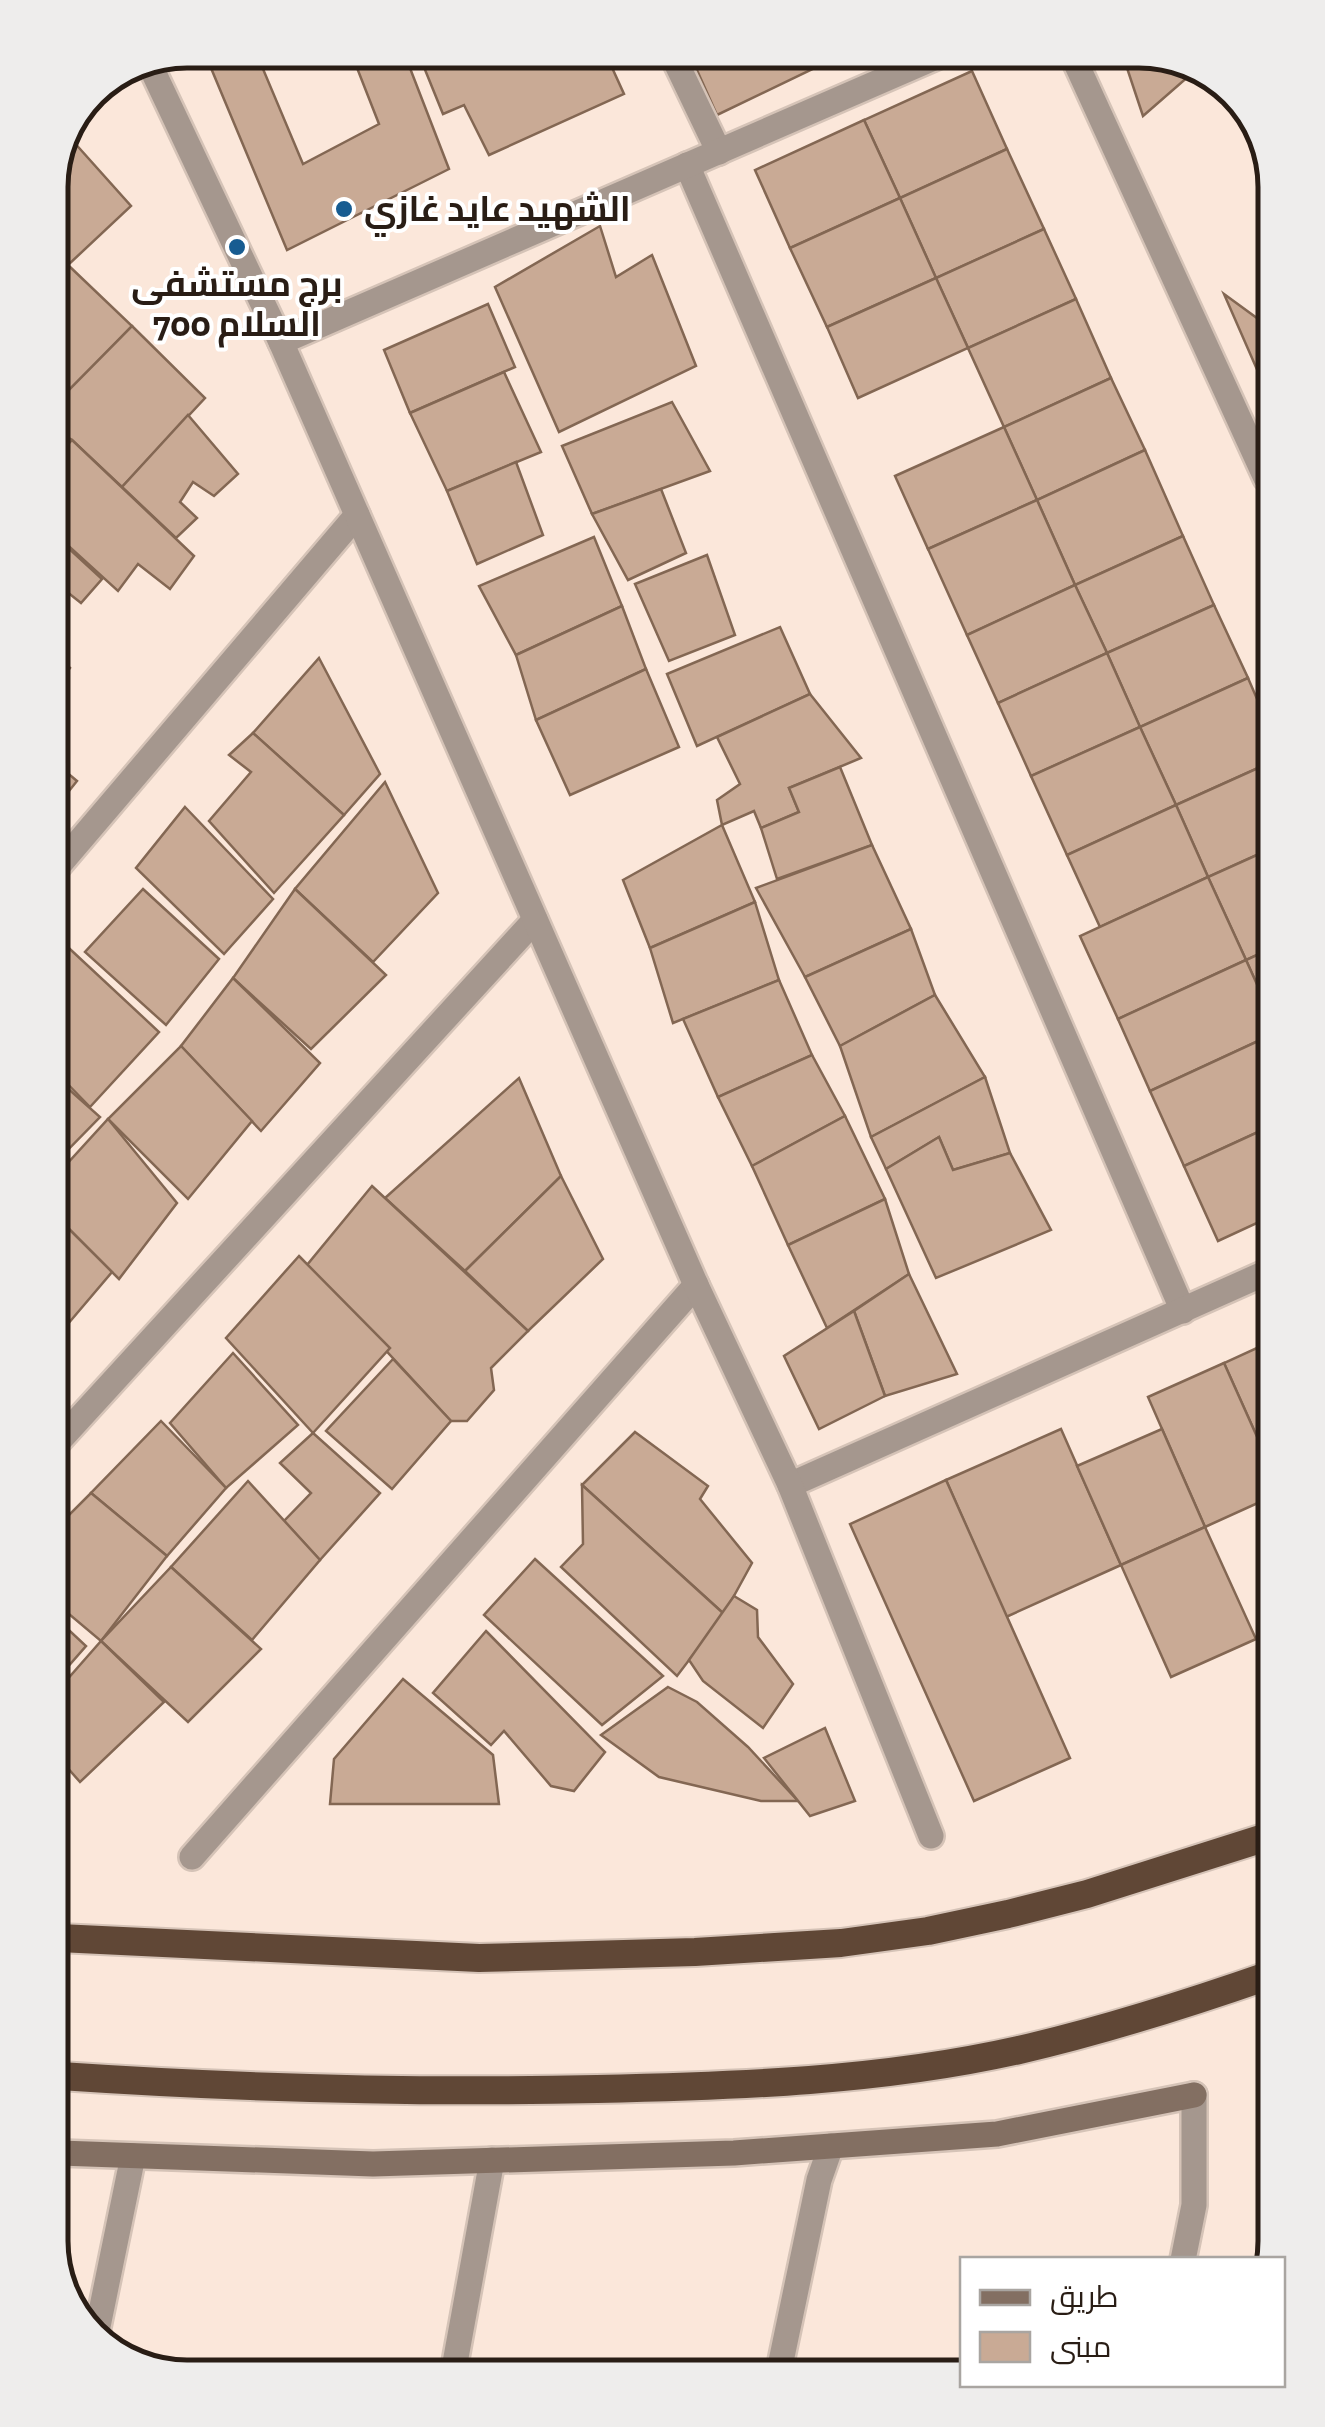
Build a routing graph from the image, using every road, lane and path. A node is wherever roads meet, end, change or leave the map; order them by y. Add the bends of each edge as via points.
1 (678, 68) edge
2 (911, 68) edge
3 (1078, 68) edge
4 (154, 73) edge
5 (719, 152) junction
6 (688, 165) junction
7 (281, 342) junction
8 (1258, 461) edge
9 (357, 516) junction
10 (68, 854) edge
11 (535, 920) junction
12 (1258, 1277) edge
13 (696, 1285) junction
14 (1183, 1311) junction
15 (67, 1432) edge
16 (790, 1485) junction
17 (930, 1836) dead end
18 (1258, 1841) edge
19 (192, 1857) dead end
20 (67, 1938) edge
21 (1258, 1979) edge
22 (67, 2076) edge
23 (1194, 2095) joint
24 (831, 2146) junction
25 (67, 2153) edge
26 (132, 2156) junction
27 (492, 2160) junction
28 (1183, 2257) edge
29 (99, 2321) edge
30 (456, 2359) edge
31 (781, 2360) edge

1 - 5 street
2 - 5 street
3 - 8 street
4 - 7 street
5 - 6 street
6 - 7 street
6 - 14 street
7 - 9 street
9 - 10 street
9 - 11 street
11 - 13 street
11 - 15 street
12 - 14 street
13 - 16 street
13 - 19 street
14 - 16 street
16 - 17 street
18 - 20 highway via 1024,1910 840,1943 479,1958
21 - 22 highway via 1018,2050 841,2077 483,2091
23 - 24 main road via 996,2134
23 - 28 street via 1194,2204
24 - 27 main road
24 - 31 street
25 - 26 main road
26 - 27 main road via 373,2164
26 - 29 street
27 - 30 street

